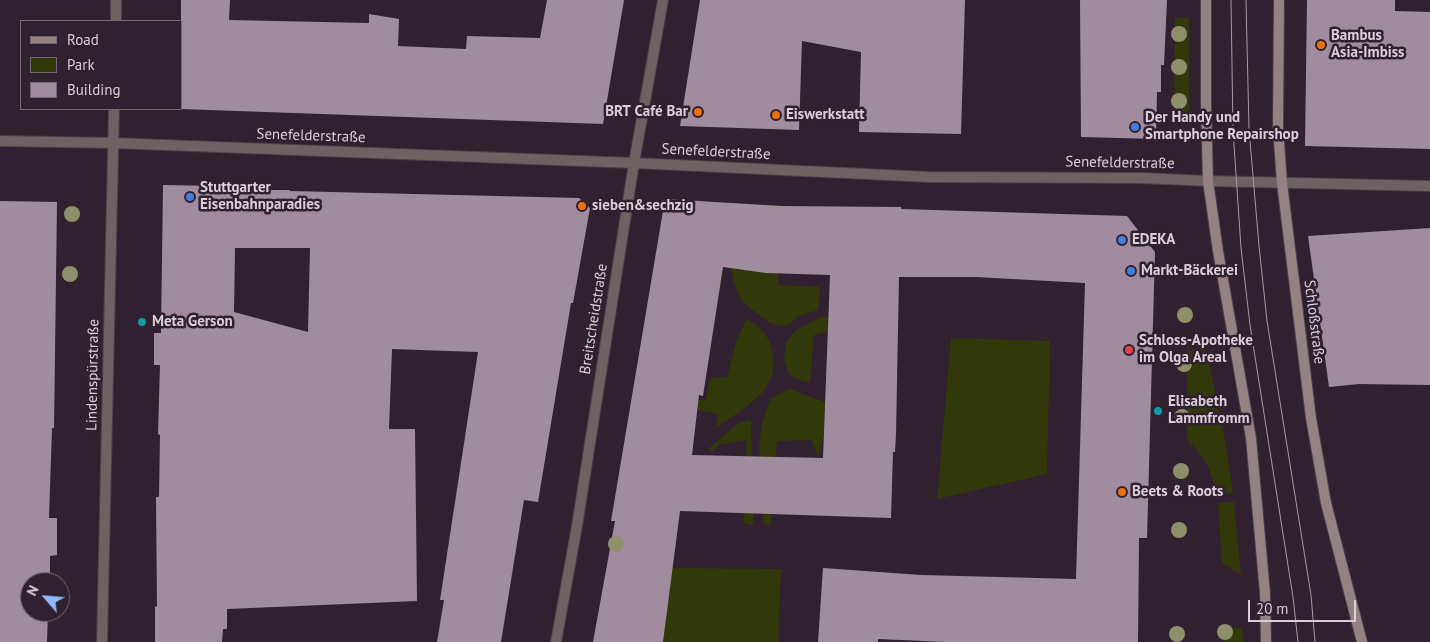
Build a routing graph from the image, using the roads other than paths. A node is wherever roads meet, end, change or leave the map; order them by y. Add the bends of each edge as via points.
1 (116, 0) edge
2 (663, 0) edge
3 (1206, 0) edge
4 (1279, 0) edge
5 (116, 20) edge
6 (114, 110) edge
7 (0, 141) edge
8 (113, 144) junction
9 (634, 163) junction
10 (1208, 181) junction
11 (1282, 183) junction
12 (1430, 186) edge
13 (102, 642) edge
14 (556, 642) edge
15 (1266, 642) edge
16 (1362, 642) edge

1 - 5 street
2 - 9 street, Breitscheidstraße
3 - 10 street
4 - 11 street, Schloßstraße via 1278,128
6 - 8 street, Lindenspürstraße
7 - 8 street, Senefelderstraße
8 - 9 street, Senefelderstraße
8 - 13 street, Lindenspürstraße
9 - 10 street, Senefelderstraße via 929,176
9 - 14 street, Breitscheidstraße
10 - 11 street, Senefelderstraße
10 - 15 street via 1251,438 1265,594
11 - 12 street, Senefelderstraße
11 - 16 street, Schloßstraße via 1311,418 1326,503

